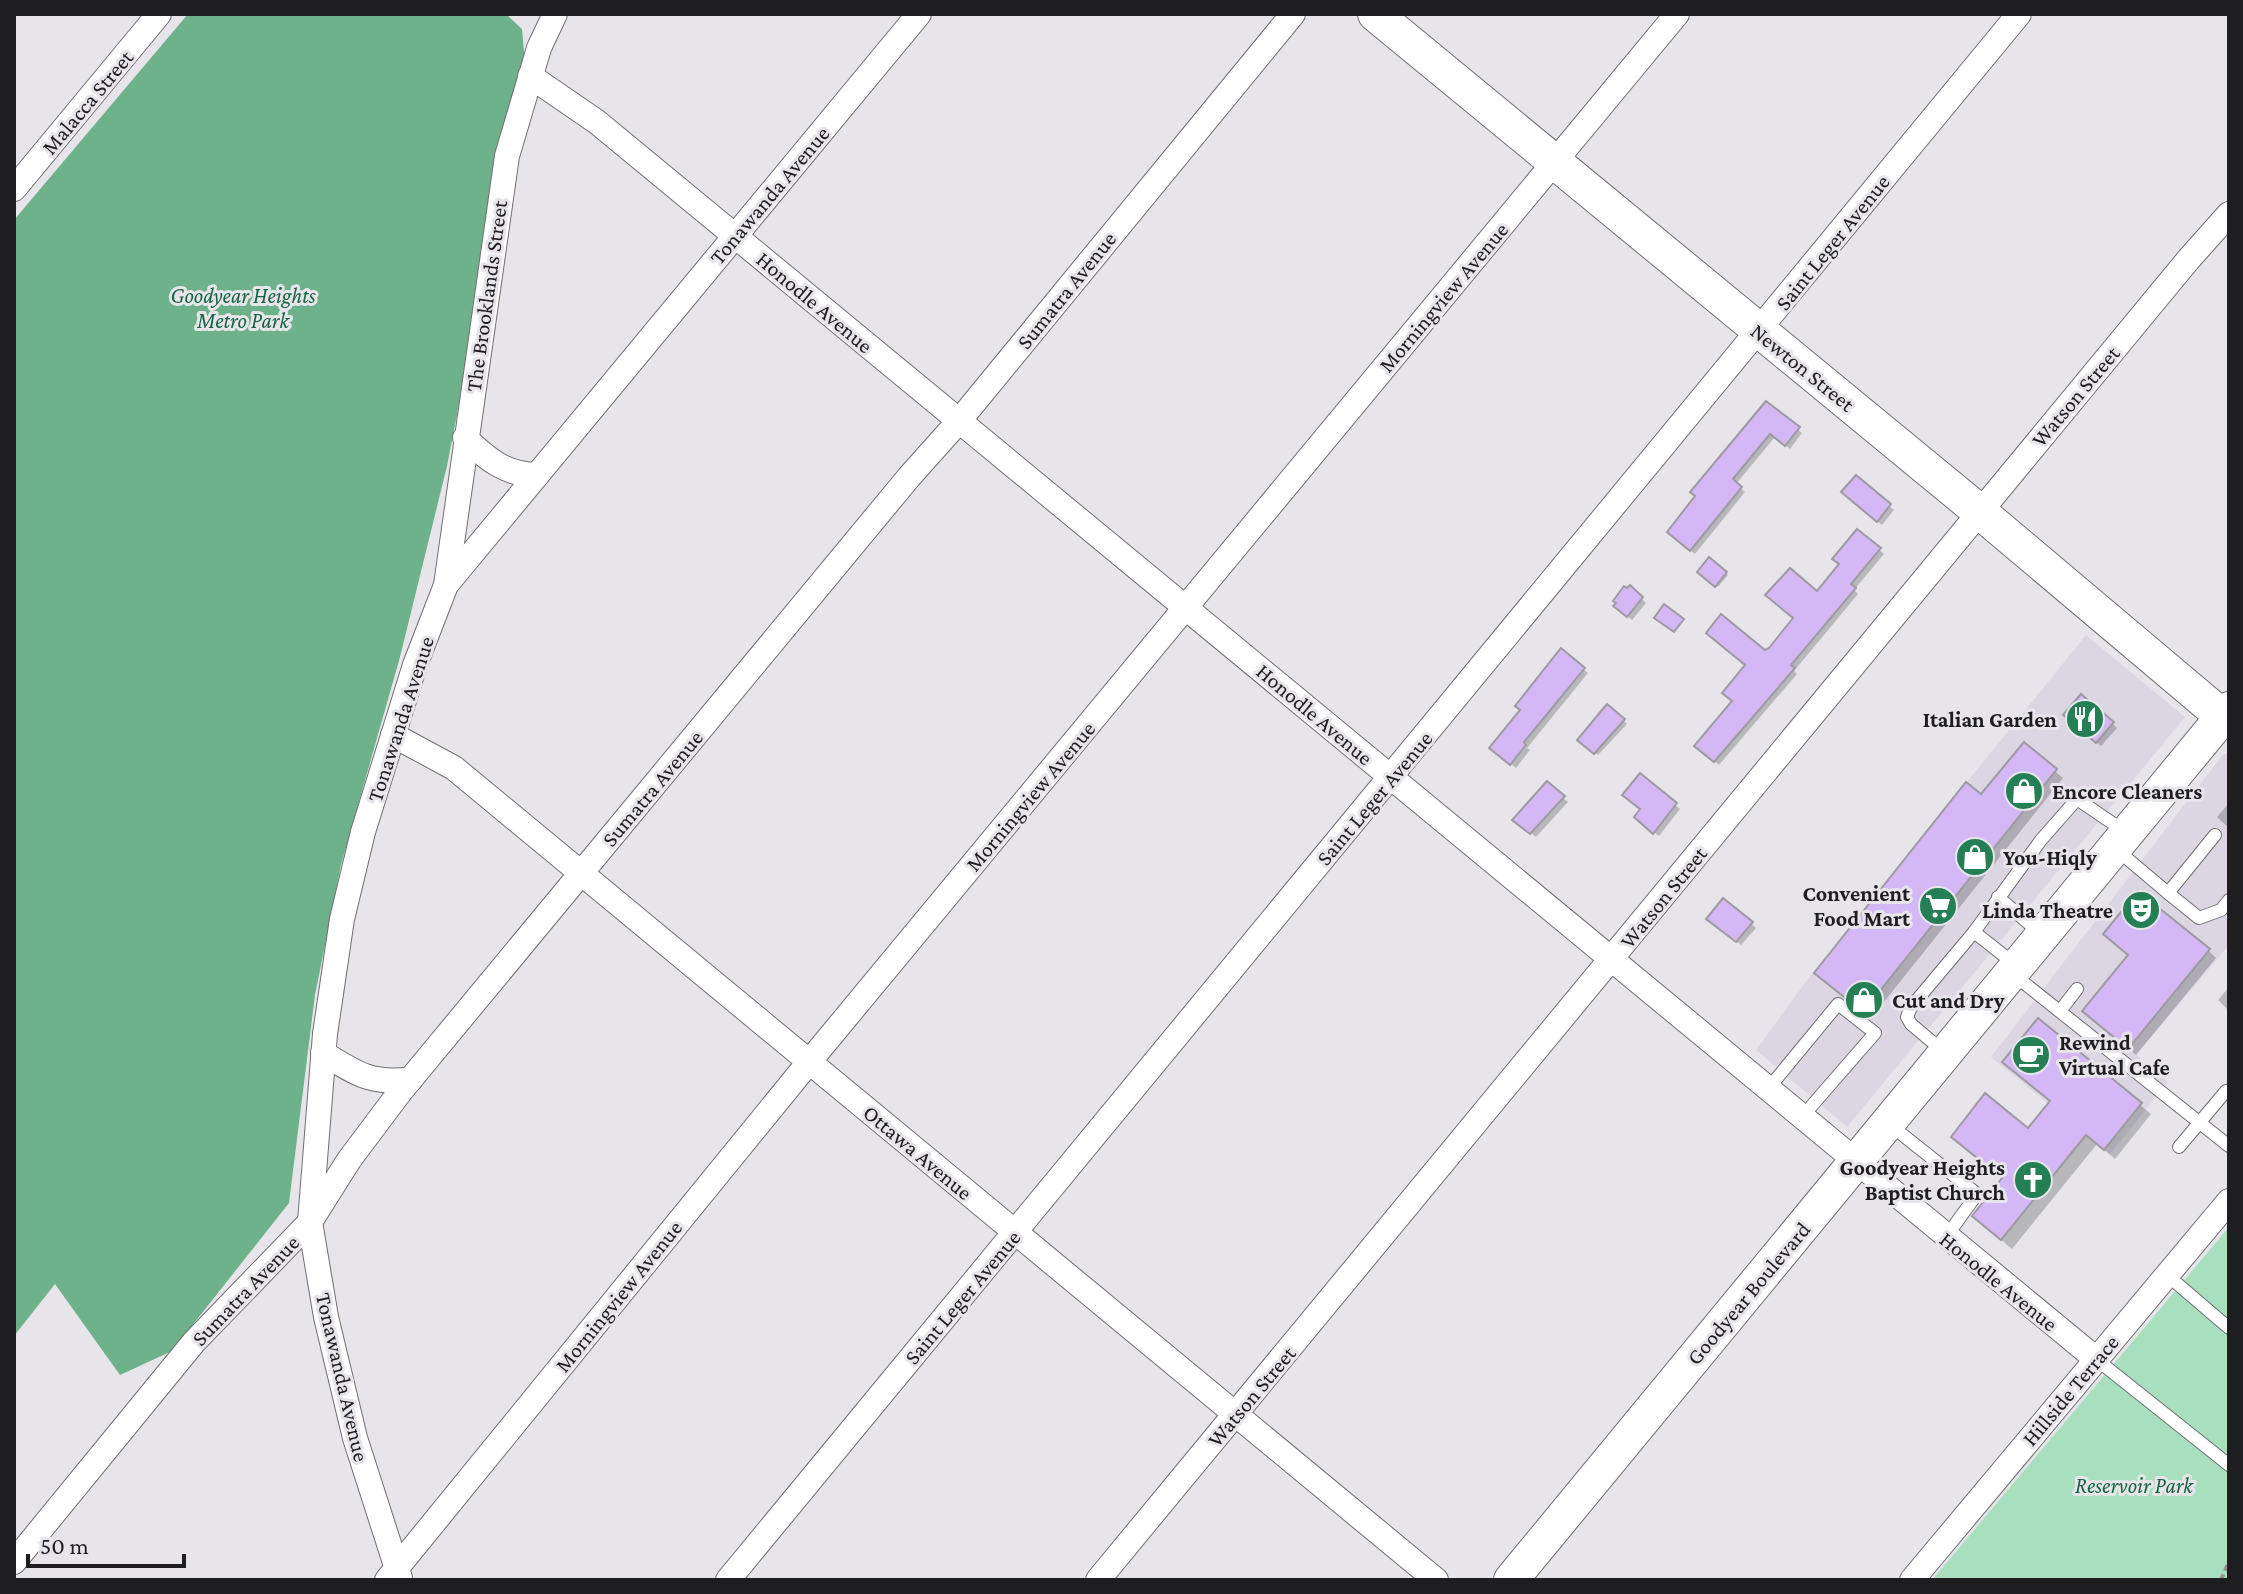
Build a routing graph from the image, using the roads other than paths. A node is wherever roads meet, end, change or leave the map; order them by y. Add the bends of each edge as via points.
1 (159, 14) edge
2 (555, 14) edge
3 (919, 14) edge
4 (1293, 14) edge
5 (1375, 14) edge
6 (1677, 14) edge
7 (2019, 14) edge
8 (530, 76) junction
9 (1555, 162) junction
10 (14, 189) edge
11 (2229, 214) edge
12 (735, 236) junction
13 (1759, 331) junction
14 (959, 421) junction
15 (465, 438) junction
16 (537, 475) junction
17 (1980, 512) junction
18 (446, 585) junction
19 (1187, 607) junction
20 (2227, 716) edge
21 (393, 735) junction
22 (1392, 777) junction
23 (2215, 835) dead end
24 (2121, 840) junction
25 (581, 874) junction
26 (2168, 893) junction
27 (1998, 897) junction
28 (2229, 900) edge
29 (1974, 932) junction
30 (2043, 936) junction
31 (1612, 959) junction
32 (2014, 969) junction
33 (2077, 989) dead end
34 (2060, 1011) junction
35 (323, 1053) junction
36 (1945, 1053) junction
37 (809, 1062) junction
38 (411, 1079) junction
39 (1768, 1089) junction
40 (2226, 1091) dead end
41 (1802, 1117) junction
42 (2200, 1122) junction
43 (1888, 1123) junction
44 (2229, 1146) edge
45 (2179, 1147) dead end
46 (1857, 1163) junction
47 (2229, 1201) edge
48 (310, 1222) junction
49 (1015, 1233) junction
50 (1946, 1237) junction
51 (2167, 1275) junction
52 (2229, 1328) edge
53 (2096, 1359) junction
54 (1237, 1413) junction
55 (2229, 1465) edge
56 (14, 1562) edge
57 (394, 1576) edge
58 (728, 1580) edge
59 (1098, 1580) edge
60 (1436, 1580) edge
61 (1511, 1580) edge
62 (1912, 1580) edge

1 - 10 street, Malacca Street
2 - 8 street, The Brooklands Street
3 - 12 street, Tonawanda Avenue
4 - 14 street, Sumatra Avenue
5 - 9 street, Newton Street
6 - 9 street, Morningview Avenue
7 - 13 street, Saint Leger Avenue
8 - 12 street, Honodle Avenue via 597,122
8 - 15 street, The Brooklands Street via 507,156
9 - 13 street, Newton Street
9 - 19 street, Morningview Avenue
11 - 17 street, Watson Street
12 - 14 street, Honodle Avenue
12 - 16 street, Tonawanda Avenue
13 - 17 street, Newton Street
13 - 22 street, Saint Leger Avenue
14 - 19 street, Honodle Avenue
14 - 25 street, Sumatra Avenue
15 - 16 street via 510,472
15 - 18 street, The Brooklands Street
16 - 18 street, Tonawanda Avenue
17 - 20 street, Newton Street
17 - 31 street, Watson Street
18 - 21 street, Tonawanda Avenue
19 - 22 street, Honodle Avenue
19 - 37 street, Morningview Avenue
20 - 24 street, Goodyear Boulevard
21 - 25 street, Ottawa Avenue via 454,768
21 - 35 street, Tonawanda Avenue via 342,919
22 - 31 street, Honodle Avenue
22 - 49 street, Saint Leger Avenue
23 - 26 lane
24 - 26 lane
24 - 27 lane via 2077,799
24 - 30 street, Goodyear Boulevard
25 - 37 street, Ottawa Avenue
25 - 38 street, Sumatra Avenue
26 - 28 lane via 2199,918 2221,910
27 - 29 lane
27 - 30 lane
29 - 32 lane
29 - 36 lane via 1907,1017
30 - 32 street, Goodyear Boulevard
31 - 39 street, Honodle Avenue
31 - 54 street, Watson Street
32 - 34 lane
32 - 36 street, Goodyear Boulevard
33 - 34 lane
34 - 42 lane
35 - 38 street via 364,1077
35 - 48 street, Tonawanda Avenue
36 - 43 street, Goodyear Boulevard
37 - 49 street, Ottawa Avenue
37 - 57 street, Morningview Avenue
38 - 48 street, Sumatra Avenue
39 - 41 street, Honodle Avenue
39 - 41 lane via 1838,1004 1875,1033
40 - 42 lane
41 - 46 street, Honodle Avenue
42 - 44 lane
42 - 45 lane
43 - 46 street, Goodyear Boulevard
43 - 50 lane via 1977,1194
46 - 50 street, Honodle Avenue
46 - 61 street, Goodyear Boulevard
47 - 51 street, Hillside Terrace
48 - 56 street, Sumatra Avenue via 194,1342
48 - 57 street, Tonawanda Avenue via 326,1317
49 - 54 street, Ottawa Avenue
49 - 58 street, Saint Leger Avenue
50 - 53 street, Honodle Avenue
51 - 52 lane
51 - 53 street, Hillside Terrace
53 - 55 lane
53 - 62 street, Hillside Terrace
54 - 59 street, Watson Street
54 - 60 street, Ottawa Avenue

